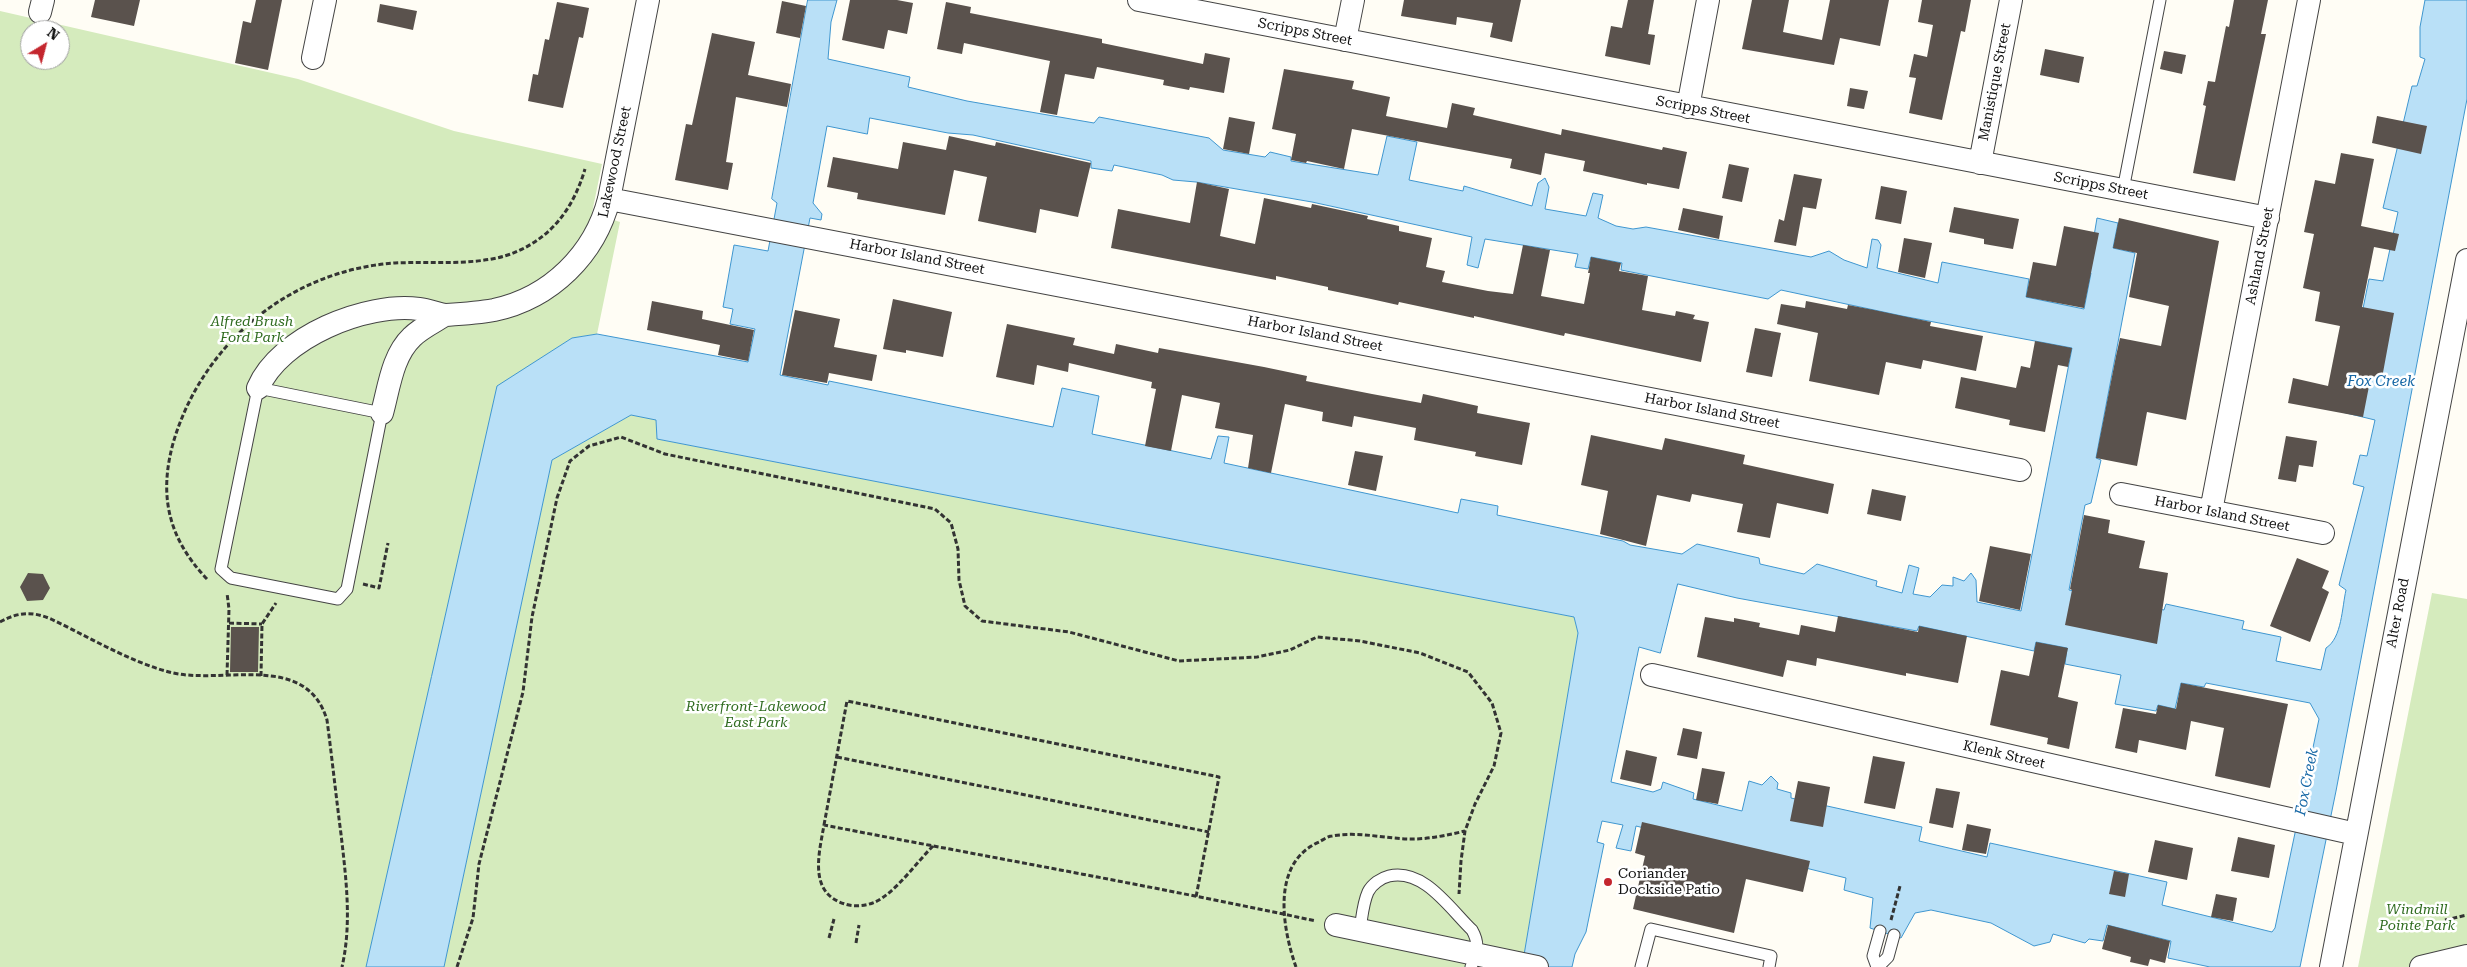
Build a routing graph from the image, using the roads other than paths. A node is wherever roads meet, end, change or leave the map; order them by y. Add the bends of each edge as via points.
1 (325, 0) edge
2 (648, 0) edge
3 (1138, 0) edge
4 (1353, 0) edge
5 (1708, 0) edge
6 (2011, 0) edge
7 (2160, 0) edge
8 (2309, 0) edge
9 (1346, 40) junction
10 (313, 58) dead end
11 (1688, 107) junction
12 (1980, 163) junction
13 (2123, 190) junction
14 (609, 199) junction
15 (2268, 218) junction
16 (2467, 260) edge
17 (445, 315) junction
18 (258, 388) junction
19 (382, 413) junction
20 (2020, 470) dead end
21 (2121, 494) dead end
22 (2211, 511) junction
23 (2323, 533) dead end
24 (1652, 675) dead end
25 (2348, 832) junction
26 (1336, 925) road end
27 (1360, 929) junction
28 (1880, 931) dead end
29 (1894, 935) dead end
30 (2467, 956) edge
31 (1474, 960) edge
32 (1528, 965) edge
33 (1641, 967) edge
34 (1769, 967) edge
35 (1878, 967) edge
36 (2331, 967) edge
37 (2421, 967) edge

1 - 10 street
2 - 14 street, Lakewood Street
3 - 9 street, Scripps Street
4 - 9 street
5 - 11 street
6 - 12 street, Manistique Street
7 - 13 lane
8 - 15 street, Ashland Street
9 - 11 street, Scripps Street
11 - 12 street, Scripps Street
12 - 13 street, Scripps Street
13 - 15 street, Scripps Street
14 - 17 street, Lakewood Street via 588,249 551,285 496,310
14 - 20 street, Harbor Island Street
15 - 22 street, Ashland Street
16 - 25 street, Alter Road
17 - 18 street, Lakewood Street via 418,309 395,309 330,325 286,352 267,370
17 - 19 street, Lakewood Street via 412,336 403,348
18 - 19 lane
18 - 19 lane via 221,569 231,578 282,589 333,599 346,593
21 - 22 street, Harbor Island Street
22 - 23 street, Harbor Island Street
24 - 25 street, Klenk Street
25 - 36 street, Alter Road
26 - 27 street
27 - 31 street
27 - 31 lane via 1369,890 1378,881 1403,875 1419,880 1477,939
28 - 35 lane via 1873,956
29 - 35 lane via 1888,958
30 - 37 street
31 - 32 street
33 - 34 lane via 1651,928 1771,956

